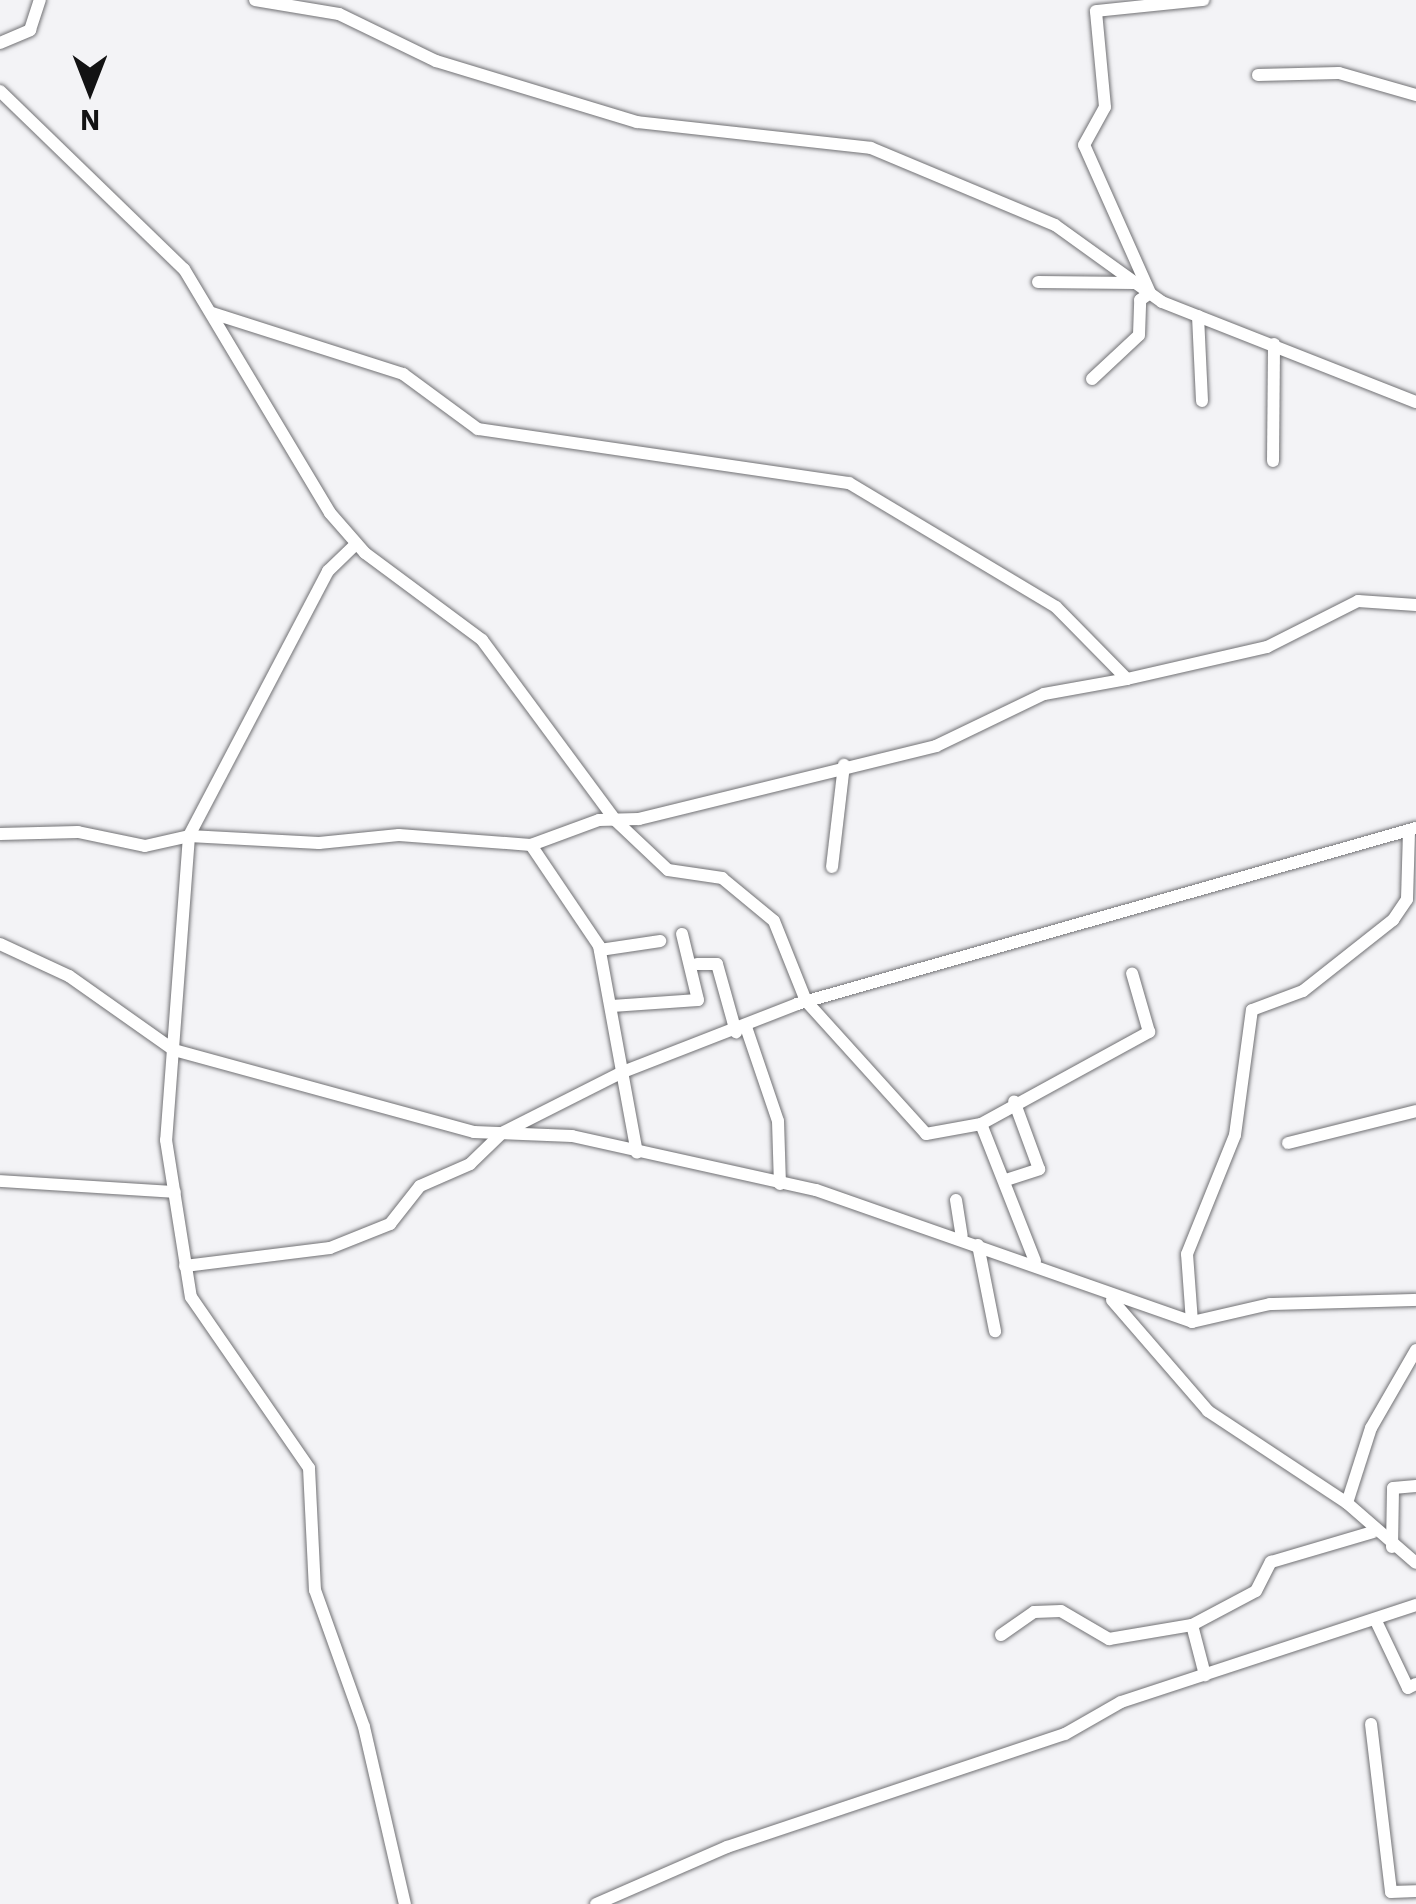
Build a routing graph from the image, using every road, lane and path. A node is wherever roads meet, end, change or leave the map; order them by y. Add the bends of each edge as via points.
1 (40, 0) edge
2 (255, 0) edge
3 (1203, 0) edge
4 (0, 43) edge
5 (1258, 75) dead end
6 (0, 92) edge
7 (1416, 95) edge
8 (1038, 282) dead end
9 (1136, 283) junction
10 (1150, 294) junction
11 (212, 313) junction
12 (1198, 316) junction
13 (1274, 344) junction
14 (1092, 379) dead end
15 (1202, 400) dead end
16 (1416, 402) edge
17 (1273, 461) dead end
18 (356, 544) junction
19 (1416, 605) edge
20 (1127, 679) junction
21 (844, 765) junction
22 (615, 820) junction
23 (1412, 829) edge
24 (0, 834) edge
25 (189, 836) junction
26 (532, 845) junction
27 (832, 867) dead end
28 (682, 934) dead end
29 (660, 941) dead end
30 (0, 944) edge
31 (600, 950) junction
32 (697, 964) junction
33 (1132, 973) dead end
34 (806, 1000) junction
35 (612, 1006) junction
36 (741, 1030) junction
37 (174, 1050) junction
38 (623, 1072) junction
39 (1014, 1101) junction
40 (1416, 1111) edge
41 (982, 1124) junction
42 (502, 1133) junction
43 (1288, 1143) dead end
44 (637, 1153) junction
45 (1006, 1180) junction
46 (0, 1181) edge
47 (780, 1184) junction
48 (175, 1192) junction
49 (956, 1200) dead end
50 (962, 1236) junction
51 (978, 1246) junction
52 (1035, 1261) junction
53 (186, 1266) junction
54 (1112, 1300) junction
55 (1416, 1300) edge
56 (1192, 1322) junction
57 (996, 1331) dead end
58 (1416, 1350) edge
59 (1416, 1486) edge
60 (1348, 1503) junction
61 (1373, 1532) junction
62 (1392, 1546) junction
63 (1416, 1563) edge
64 (1416, 1606) edge
65 (1376, 1621) junction
66 (1192, 1625) junction
67 (1001, 1635) dead end
68 (1205, 1675) junction
69 (1416, 1684) edge
70 (1371, 1724) dead end
71 (1416, 1892) edge
72 (1392, 1898) edge
73 (404, 1904) edge
74 (596, 1904) edge

1 - 4 street via 30,30
2 - 9 street via 340,14 436,61 637,122 871,148 1055,225
3 - 10 street via 1096,11 1105,107 1084,145
5 - 7 street via 1339,73
6 - 11 street via 184,269
8 - 9 street
9 - 10 street
10 - 12 street
10 - 14 street via 1140,300 1139,335
11 - 18 street
11 - 20 street via 404,374 478,429 849,483 1056,606
12 - 13 street
12 - 15 street
13 - 16 street
13 - 17 street
18 - 22 street via 482,640
18 - 25 street via 328,571
19 - 20 street via 1358,601 1267,647
20 - 21 street via 1044,694 936,746
21 - 22 street
21 - 27 street
22 - 26 street
22 - 34 street via 668,870 722,878 774,921
23 - 34 street
23 - 56 street via 1407,899 1393,920 1302,991 1252,1010 1235,1135 1186,1254
24 - 25 street via 78,832 145,846
25 - 26 street
25 - 37 street
26 - 31 street
28 - 32 street
29 - 31 street
30 - 37 street via 69,976
31 - 35 street
32 - 35 street via 698,1000
32 - 36 street via 716,964
33 - 39 street via 1149,1032
34 - 36 street
34 - 41 street via 926,1134
35 - 38 street
36 - 38 street
36 - 47 street via 778,1121
37 - 42 street
37 - 48 street via 166,1140
38 - 42 street
38 - 44 street
39 - 41 street
39 - 45 street via 1039,1169
40 - 43 street
41 - 45 street
42 - 44 street
42 - 53 street via 470,1164 420,1186 390,1224 330,1248
44 - 47 street
45 - 52 street
46 - 48 street
47 - 50 street
48 - 53 street
49 - 50 street
50 - 51 street
51 - 52 street
51 - 57 street
52 - 54 street
53 - 73 street via 191,1297 220,1345 309,1468 315,1590 364,1727
54 - 56 street
54 - 60 street via 1208,1411
55 - 56 street via 1270,1304
58 - 60 street via 1371,1428
59 - 62 street via 1392,1488
60 - 61 street
61 - 62 street
61 - 66 street via 1271,1562 1256,1591
62 - 63 street
64 - 65 street
65 - 68 street
65 - 69 street via 1408,1688
66 - 67 street via 1109,1639 1061,1612 1034,1612
66 - 68 street
68 - 74 street via 933,1783 645,1878
70 - 72 street
71 - 72 street

